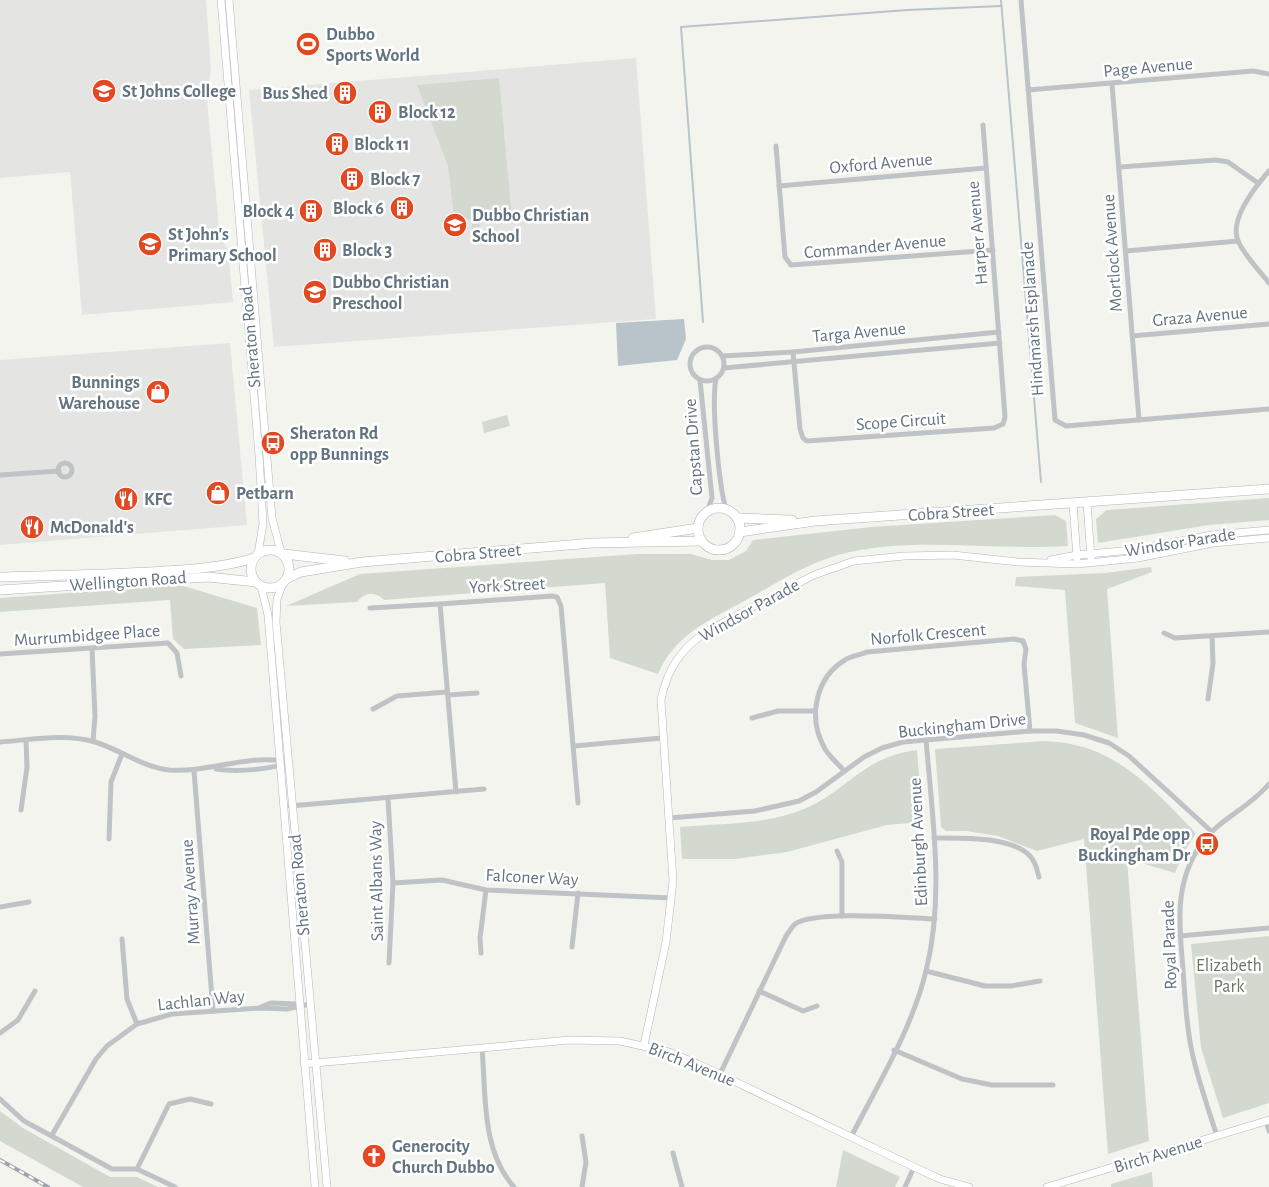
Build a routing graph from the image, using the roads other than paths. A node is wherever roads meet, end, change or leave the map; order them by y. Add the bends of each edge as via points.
1 (221, 0) edge
2 (229, 0) edge
3 (1021, 0) edge
4 (1269, 74) edge
5 (1112, 84) junction
6 (1028, 90) junction
7 (982, 125) dead end
8 (776, 146) dead end
9 (1120, 167) junction
10 (986, 168) junction
11 (1269, 171) edge
12 (1258, 183) junction
13 (780, 186) junction
14 (1238, 241) junction
15 (992, 250) junction
16 (1126, 251) junction
17 (1269, 283) edge
18 (1269, 324) edge
19 (1132, 336) junction
20 (999, 338) junction
21 (793, 352) junction
22 (722, 356) junction
23 (794, 363) junction
24 (724, 368) junction
25 (716, 379) junction
26 (700, 380) junction
27 (1269, 409) edge
28 (1139, 420) junction
29 (263, 454) junction
30 (59, 471) dead end
31 (0, 475) edge
32 (1269, 485) edge
33 (1269, 490) edge
34 (1087, 503) junction
35 (1073, 504) junction
36 (726, 509) junction
37 (707, 512) junction
38 (737, 518) junction
39 (815, 521) junction
40 (698, 528) junction
41 (1269, 530) edge
42 (740, 532) junction
43 (1269, 538) edge
44 (702, 541) junction
45 (593, 543) junction
46 (282, 553) junction
47 (1090, 554) junction
48 (1077, 555) junction
49 (256, 556) junction
50 (362, 562) junction
51 (1039, 562) junction
52 (1091, 563) junction
53 (1078, 564) junction
54 (0, 577) edge
55 (286, 580) junction
56 (258, 584) junction
57 (0, 590) edge
58 (440, 604) junction
59 (370, 608) dead end
60 (1269, 632) edge
61 (1164, 633) dead end
62 (1212, 636) junction
63 (92, 648) junction
64 (0, 654) edge
65 (181, 676) dead end
66 (478, 693) dead end
67 (448, 694) junction
68 (1208, 699) dead end
69 (373, 709) dead end
70 (815, 711) junction
71 (752, 718) dead end
72 (1030, 731) junction
73 (662, 738) junction
74 (926, 739) junction
75 (26, 740) junction
76 (93, 741) junction
77 (0, 742) edge
78 (574, 746) junction
79 (122, 754) junction
80 (288, 762) junction
81 (280, 763) junction
82 (194, 771) junction
83 (844, 771) junction
84 (1269, 784) edge
85 (484, 790) dead end
86 (456, 792) junction
87 (388, 798) junction
88 (578, 803) dead end
89 (292, 806) junction
90 (284, 807) junction
91 (21, 810) dead end
92 (669, 818) junction
93 (1211, 831) junction
94 (934, 838) junction
95 (109, 839) dead end
96 (837, 851) dead end
97 (1039, 878) dead end
98 (393, 883) junction
99 (486, 890) junction
100 (578, 893) junction
101 (672, 898) junction
102 (29, 902) dead end
103 (0, 907) edge
104 (842, 916) junction
105 (935, 919) junction
106 (1269, 928) edge
107 (1180, 936) junction
108 (122, 939) dead end
109 (572, 947) dead end
110 (481, 953) dead end
111 (389, 963) dead end
112 (926, 971) junction
113 (1040, 981) dead end
114 (35, 991) dead end
115 (759, 991) junction
116 (310, 1004) junction
117 (299, 1005) junction
118 (817, 1006) dead end
119 (213, 1011) junction
120 (137, 1024) junction
121 (0, 1033) edge
122 (644, 1045) junction
123 (482, 1048) junction
124 (894, 1050) junction
125 (315, 1063) junction
126 (304, 1064) junction
127 (720, 1074) junction
128 (1053, 1085) dead end
129 (0, 1099) edge
130 (212, 1104) dead end
131 (1267, 1120) edge
132 (1269, 1131) edge
133 (52, 1135) junction
134 (582, 1136) dead end
135 (1216, 1136) junction
136 (851, 1138) junction
137 (673, 1153) dead end
138 (914, 1168) junction
139 (137, 1169) junction
140 (174, 1187) edge
141 (315, 1187) edge
142 (327, 1187) edge
143 (514, 1187) edge
144 (582, 1187) edge
145 (682, 1187) edge
146 (905, 1187) edge
147 (969, 1187) edge
148 (1047, 1187) edge

1 - 29 street, Sheraton Road
2 - 29 street, Sheraton Road
3 - 6 street, Hindmarsh Esplanade
4 - 5 street, Page Avenue via 1253,71
5 - 6 street, Page Avenue
5 - 9 street, Mortlock Avenue
6 - 28 street, Hindmarsh Esplanade via 1054,416 1058,423 1066,426
7 - 10 street, Harper Avenue
8 - 13 street, Commander Avenue
9 - 12 street via 1216,160 1228,162
9 - 16 street, Mortlock Avenue
10 - 13 street, Oxford Avenue
10 - 15 street, Harper Avenue
11 - 12 street
12 - 14 street via 1238,219
13 - 15 street, Commander Avenue via 785,257 791,265
14 - 16 street
14 - 17 street
15 - 20 street, Harper Avenue
16 - 19 street, Mortlock Avenue
18 - 19 street, Graza Avenue
19 - 28 street, Mortlock Avenue
20 - 21 street, Targa Avenue
20 - 23 street, Targa Avenue
20 - 23 street, Scope Circuit via 1005,417 1003,424 994,428 807,441 802,438 800,429
21 - 22 street, Targa Avenue
21 - 23 street, Scope Circuit
22 - 24 street
22 - 26 street via 716,349 706,346 694,352 690,370
23 - 24 street, Targa Avenue
24 - 25 street
25 - 26 street
25 - 36 street, Capstan Drive via 714,400
26 - 37 street, Capstan Drive via 712,498
27 - 28 street, Hindmarsh Esplanade
29 - 46 street, Sheraton Road via 272,523
29 - 49 street, Sheraton Road via 263,524
30 - 31 street
32 - 34 highway, Cobra Street via 1118,495
33 - 34 highway, Cobra Street
34 - 35 highway, Cobra Street
34 - 47 street
35 - 39 highway, Cobra Street
35 - 48 street
36 - 37 highway
36 - 38 highway
37 - 40 highway
38 - 39 highway, Cobra Street
38 - 42 highway
39 - 42 highway, Cobra Street
40 - 44 highway
40 - 45 highway, Cobra Street
41 - 47 street, Windsor Parade
42 - 44 highway via 727,548 714,549
43 - 52 street, Windsor Parade via 1213,543 1138,558
44 - 45 highway, Cobra Street
45 - 50 highway, Cobra Street
46 - 49 highway via 270,549
46 - 50 highway, Cobra Street
46 - 55 highway via 290,568
47 - 48 street, Windsor Parade
47 - 52 street
48 - 51 street, Windsor Parade
48 - 53 street
49 - 54 highway, Wellington Road via 227,566 206,568
49 - 56 highway via 251,570
50 - 55 highway, Cobra Street via 301,572
51 - 53 street, Windsor Parade
51 - 73 street, Windsor Parade via 952,555 904,556 854,561 814,575 707,631 680,654 664,683
52 - 53 street, Windsor Parade
55 - 56 highway via 272,588
55 - 80 street, Sheraton Road via 277,599 276,622
56 - 57 highway, Wellington Road via 208,576
56 - 81 street, Sheraton Road via 268,615
58 - 59 street
58 - 67 street
58 - 78 street, York Street via 557,597 561,606
60 - 62 street
61 - 62 street via 1175,638
62 - 68 street
63 - 64 street, Murrumbidgee Place
63 - 65 street, Murrumbidgee Place via 168,643 177,652
63 - 76 street via 96,716
66 - 67 street
67 - 69 street via 397,696
67 - 86 street
70 - 71 street via 778,711
70 - 72 street, Norfolk Crescent via 818,696 832,671 845,660 867,652 1014,639 1023,641 1026,649 1024,664
70 - 83 street, Norfolk Crescent via 824,748
72 - 74 street, Buckingham Drive
72 - 93 street, Buckingham Drive via 1084,734 1109,743 1129,756
73 - 78 street
73 - 92 street, Windsor Parade
74 - 83 street, Buckingham Drive via 882,748
74 - 94 street, Edinburgh Avenue
75 - 76 street via 67,738
75 - 77 street
75 - 91 street via 27,767
76 - 79 street
78 - 88 street, York Street
79 - 82 street via 153,767
79 - 95 street via 111,782
80 - 81 street
80 - 89 street, Sheraton Road
81 - 82 street via 227,771
81 - 90 street, Sheraton Road
82 - 119 street, Murray Avenue
83 - 92 street, Buckingham Drive via 816,792 779,807
84 - 93 street, Royal Parade
85 - 86 street
86 - 87 street
87 - 89 street
87 - 98 street, Saint Albans Way
89 - 90 street
89 - 116 street, Sheraton Road
90 - 117 street, Sheraton Road
92 - 101 street, Windsor Parade via 673,857
93 - 107 street, Royal Parade via 1186,872 1179,902
94 - 97 street via 987,840 1017,848 1030,855 1037,865
94 - 105 street, Edinburgh Avenue
96 - 104 street via 842,862
98 - 99 street, Falconer Way via 442,880
98 - 111 street, Saint Albans Way
99 - 100 street, Falconer Way
99 - 110 street
100 - 101 street, Falconer Way
100 - 109 street
101 - 122 street, Windsor Parade
102 - 103 street
104 - 105 street
104 - 115 street via 795,924
105 - 112 street, Edinburgh Avenue
106 - 107 street
107 - 135 street, Royal Parade via 1190,1038
108 - 120 street via 127,999
112 - 113 street via 985,986
112 - 124 street, Edinburgh Avenue via 915,1006
114 - 121 street via 18,1020
115 - 118 street via 803,1011
115 - 127 street
116 - 117 street, Lachlan Way
116 - 125 street, Sheraton Road
117 - 119 street, Lachlan Way via 271,1003 261,1008
117 - 126 street, Sheraton Road
119 - 120 street, Lachlan Way via 172,1014
120 - 133 street, Lachlan Way via 96,1059
122 - 123 street, Birch Avenue via 595,1039
122 - 127 street, Birch Avenue
123 - 125 street, Birch Avenue
123 - 143 street via 492,1150 500,1169
124 - 128 street via 962,1079 1018,1087
124 - 136 street, Edinburgh Avenue
125 - 126 street, Birch Avenue
125 - 142 street, Sheraton Road
126 - 141 street, Sheraton Road
127 - 136 street, Birch Avenue
129 - 133 street via 24,1121
130 - 139 street via 190,1099 169,1104
131 - 132 street
131 - 135 street, Birch Avenue
133 - 139 street via 112,1169
134 - 144 street via 586,1162
135 - 148 street, Birch Avenue
136 - 138 street, Birch Avenue
137 - 145 street
138 - 146 street
138 - 147 street, Birch Avenue
139 - 140 street

